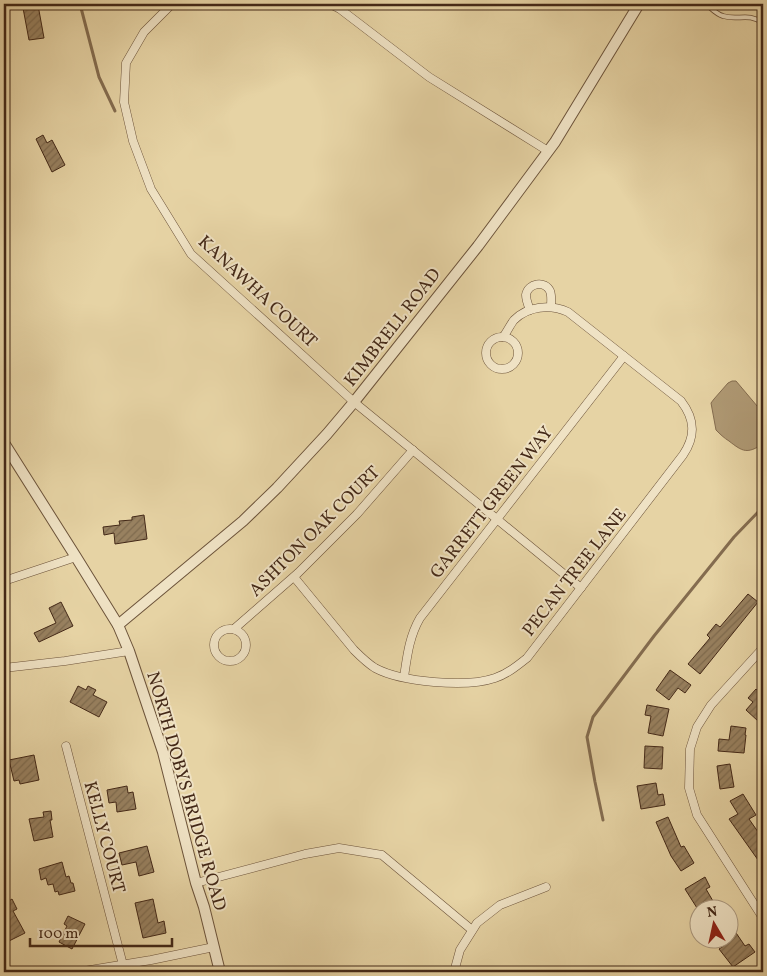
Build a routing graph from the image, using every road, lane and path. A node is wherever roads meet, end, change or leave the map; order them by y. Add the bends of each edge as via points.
1 (172, 4) edge
2 (330, 4) edge
3 (639, 4) edge
4 (706, 4) edge
5 (763, 23) edge
6 (548, 151) junction
7 (551, 307) junction
8 (530, 310) junction
9 (503, 337) junction
10 (624, 356) junction
11 (354, 402) junction
12 (4, 444) edge
13 (413, 450) junction
14 (497, 519) junction
15 (76, 557) junction
16 (294, 577) junction
17 (4, 580) edge
18 (581, 588) junction
19 (118, 625) junction
20 (234, 630) junction
21 (763, 648) edge
22 (130, 651) junction
23 (4, 668) edge
24 (404, 677) junction
25 (66, 746) dead end
26 (196, 883) junction
27 (546, 887) dead end
28 (763, 918) edge
29 (472, 930) junction
30 (214, 947) junction
31 (123, 965) junction
32 (78, 972) edge
33 (220, 972) edge
34 (454, 972) edge

1 - 11 street, KANAWHA COURT via 144,32 126,63 124,102 133,141 151,189 191,254
2 - 6 street via 429,77
3 - 6 street, KIMBRELL ROAD
4 - 5 lane via 724,16 751,17
6 - 11 street, KIMBRELL ROAD
7 - 8 street
7 - 8 street via 548,289 538,284 528,289 526,298
7 - 10 street, PECAN TREE LANE via 568,312
8 - 9 street via 512,322
9 - 9 street via 490,342 486,352 488,362 502,369 512,366 518,352 514,343
10 - 14 street, GARRETT GREEN WAY
10 - 18 street, PECAN TREE LANE via 686,408 692,422 692,436 683,455
11 - 13 street, KANAWHA COURT
11 - 19 street, KIMBRELL ROAD via 243,521
12 - 15 street, NORTH DOBYS BRIDGE ROAD
13 - 14 street, KANAWHA COURT
13 - 16 street, ASHTON OAK COURT via 357,514
14 - 18 street, KANAWHA COURT
14 - 24 street, GARRETT GREEN WAY via 420,618 408,650
15 - 17 street
15 - 19 street, NORTH DOBYS BRIDGE ROAD
16 - 20 street, ASHTON OAK COURT
16 - 24 street, PECAN TREE LANE via 364,661 388,674
18 - 24 street, PECAN TREE LANE via 527,658 504,675 462,683
19 - 22 street, NORTH DOBYS BRIDGE ROAD
20 - 20 street, ASHTON OAK COURT via 222,631 216,638 215,649 224,660 240,658 246,648 241,633
21 - 28 street via 711,705 697,727 690,749 689,788 697,815
22 - 23 street
22 - 26 street, NORTH DOBYS BRIDGE ROAD via 163,752
25 - 31 street, KELLY COURT
26 - 29 street via 339,848 382,855
26 - 30 street, NORTH DOBYS BRIDGE ROAD
27 - 29 street via 500,905
29 - 34 street via 460,950
30 - 31 street
30 - 33 street, NORTH DOBYS BRIDGE ROAD
31 - 32 street

